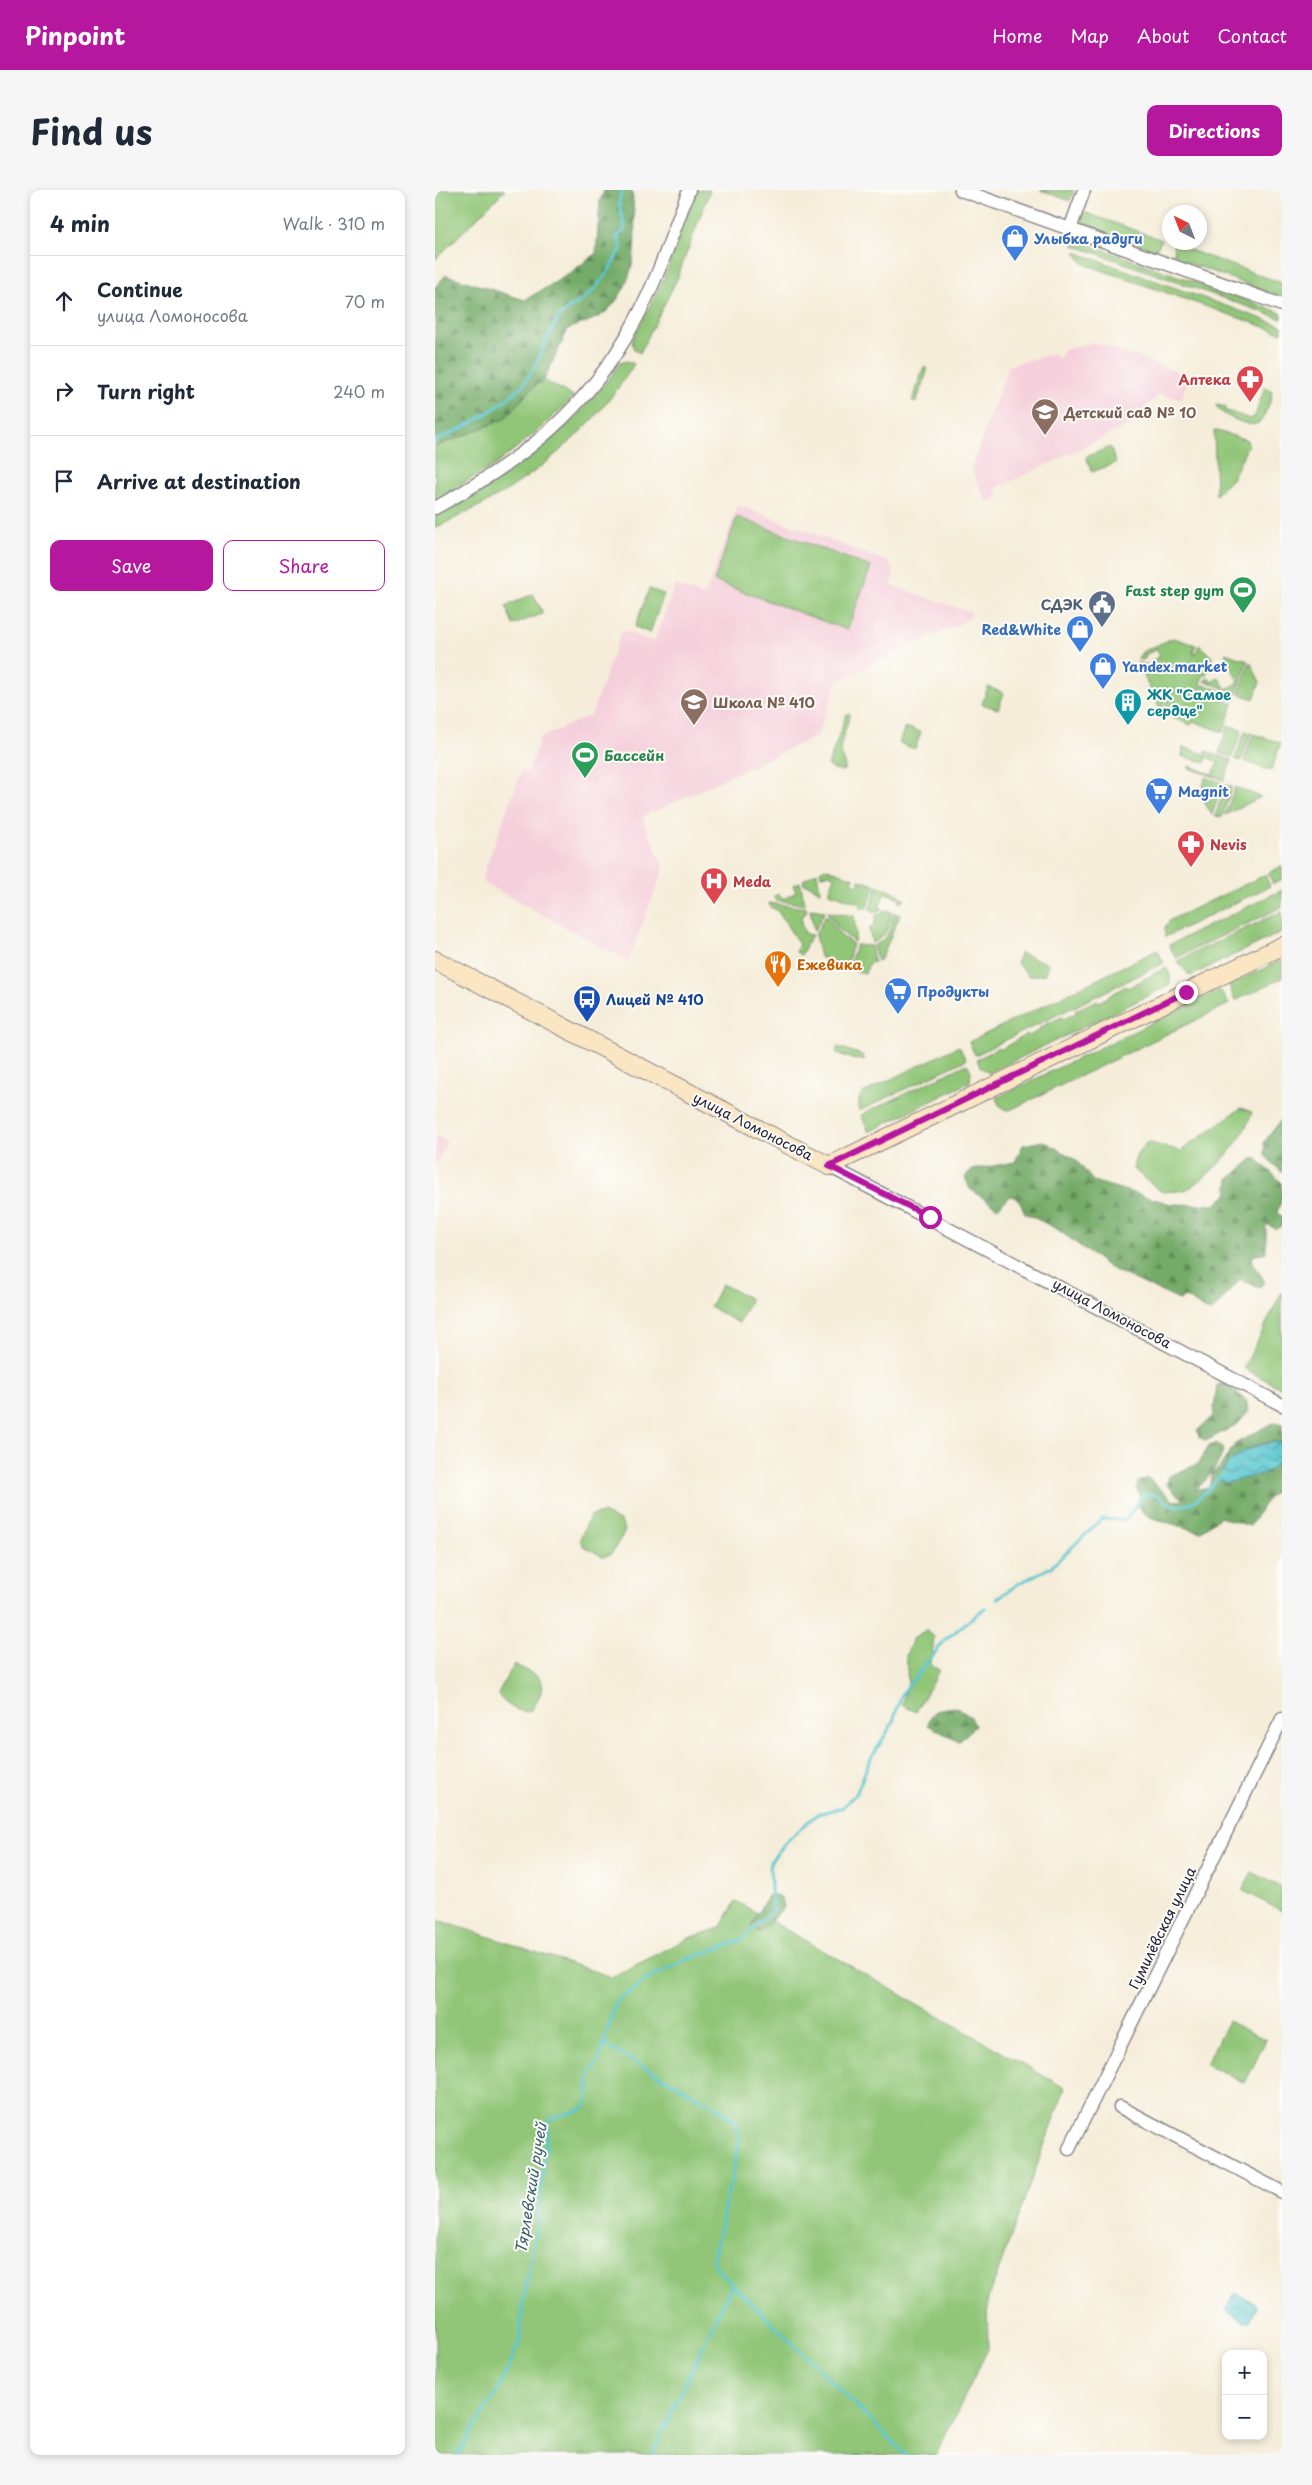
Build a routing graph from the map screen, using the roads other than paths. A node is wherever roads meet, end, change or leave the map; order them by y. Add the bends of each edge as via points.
1 (689, 190) edge
2 (961, 190) edge
3 (1084, 190) edge
4 (1070, 229) junction
5 (1282, 305) edge
6 (435, 508) edge
7 (1282, 946) edge
8 (435, 960) edge
9 (829, 1166) junction
10 (1282, 1405) edge
11 (1282, 1719) edge
12 (1120, 2107) dead end
13 (1069, 2149) dead end
14 (1282, 2192) edge

1 - 6 street via 642,308 619,350 587,395 510,464
2 - 4 street
3 - 4 street
4 - 5 street
7 - 9 street
8 - 9 street, улица Ломоносова
9 - 10 street, улица Ломоносова
11 - 13 street, Гумилёвская улица
12 - 14 street

